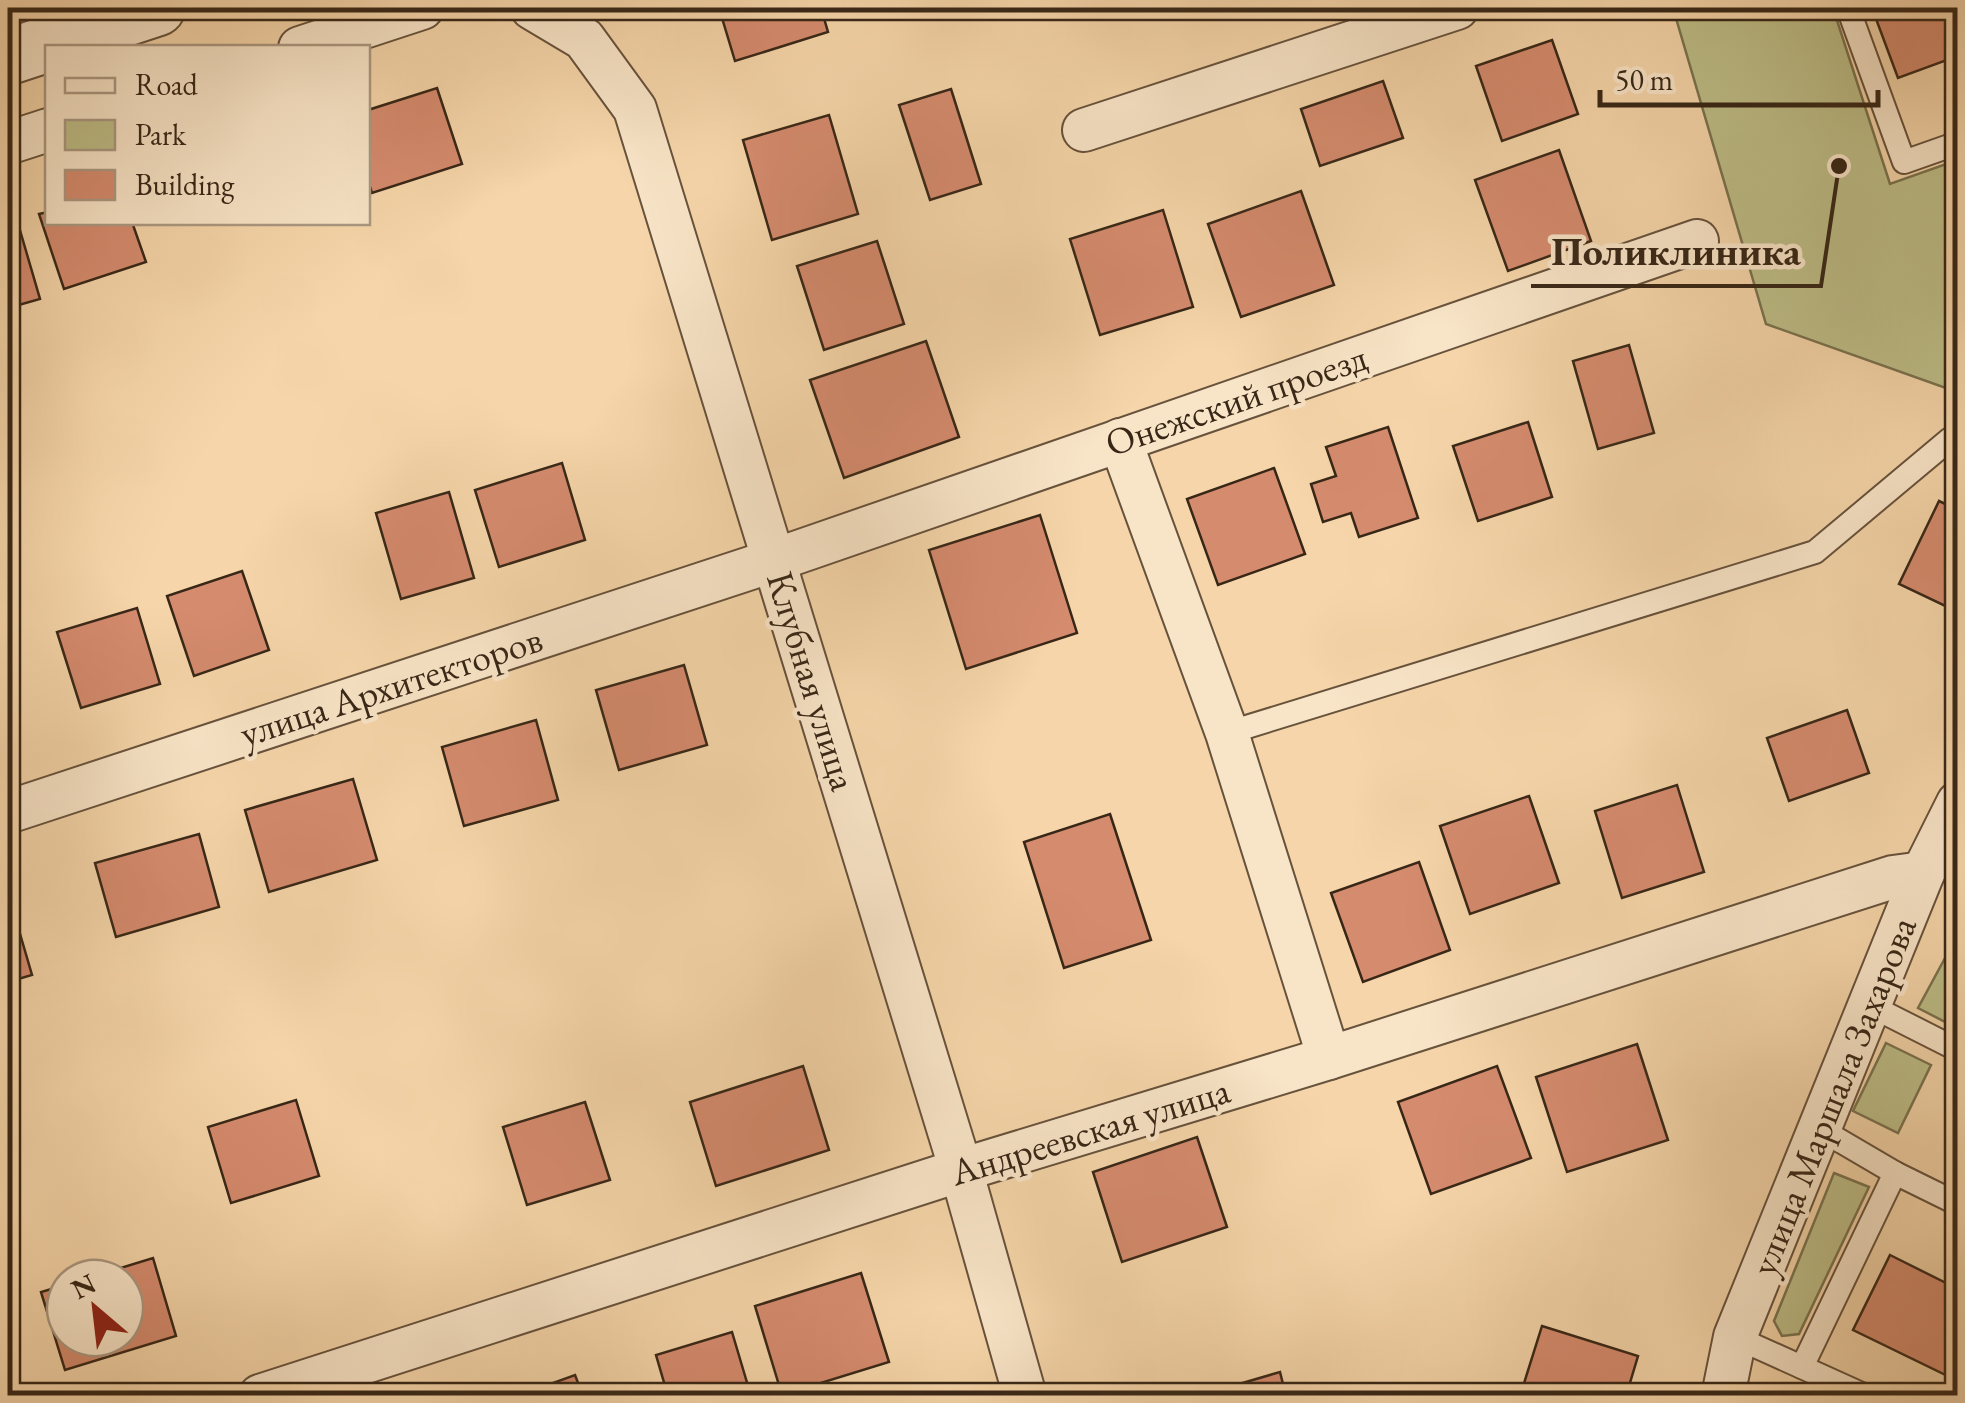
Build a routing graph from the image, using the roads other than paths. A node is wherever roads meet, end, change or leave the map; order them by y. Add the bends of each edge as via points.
1 (157, 8) edge
2 (422, 8) edge
3 (532, 8) edge
4 (1456, 8) edge
5 (1848, 8) edge
6 (309, 45) edge
7 (8, 57) edge
8 (1084, 130) dead end
9 (45, 131) edge
10 (1958, 143) edge
11 (8, 144) edge
12 (1697, 242) dead end
13 (1120, 440) junction
14 (1958, 442) edge
15 (776, 560) junction
16 (1226, 733) junction
17 (1958, 803) edge
18 (8, 812) edge
19 (1923, 873) junction
20 (1868, 1004) junction
21 (1958, 1050) edge
22 (1329, 1058) junction
23 (1820, 1129) junction
24 (961, 1170) junction
25 (1894, 1172) junction
26 (1958, 1204) edge
27 (1736, 1337) junction
28 (1802, 1367) junction
29 (260, 1396) edge
30 (1025, 1396) edge
31 (1723, 1396) edge
32 (1866, 1396) edge

1 - 7 street
2 - 6 street
3 - 15 street, Клубная улица via 584,39 635,109
4 - 8 street
5 - 10 lane via 1904,162
9 - 11 street
12 - 13 street, Онежский проезд
13 - 15 street, Онежский проезд
13 - 16 street
14 - 16 lane via 1950,440 1815,552
15 - 18 street, улица Архитекторов
15 - 24 street, Клубная улица
16 - 22 street
17 - 19 street, улица Маршала Захарова
19 - 20 street, улица Маршала Захарова
19 - 22 street, Андреевская улица via 1893,877
20 - 21 lane
20 - 23 street, улица Маршала Захарова
22 - 24 street, Андреевская улица
23 - 25 lane
23 - 27 street, улица Маршала Захарова
24 - 29 street, Андреевская улица
24 - 30 street, Клубная улица
25 - 26 lane
25 - 28 lane
27 - 28 lane
27 - 31 street, улица Маршала Захарова
28 - 32 lane

